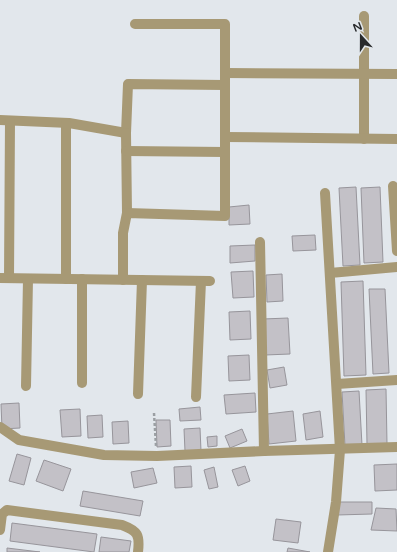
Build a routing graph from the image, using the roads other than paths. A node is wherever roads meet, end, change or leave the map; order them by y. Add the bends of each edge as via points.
1 (364, 16) dead end
2 (135, 24) dead end
3 (225, 73) junction
4 (364, 74) junction
5 (397, 74) edge
6 (225, 85) junction
7 (5, 121) edge
8 (66, 123) junction
9 (126, 133) junction
10 (225, 137) junction
11 (364, 139) junction
12 (397, 139) edge
13 (126, 151) junction
14 (225, 152) junction
15 (393, 186) dead end
16 (325, 193) dead end
17 (126, 213) junction
18 (260, 242) dead end
19 (397, 251) edge
20 (397, 267) edge
21 (330, 273) junction
22 (5, 278) edge
23 (28, 279) junction
24 (66, 279) junction
25 (82, 279) junction
26 (123, 280) junction
27 (142, 280) junction
28 (397, 380) edge
29 (82, 383) dead end
30 (336, 384) junction
31 (26, 386) dead end
32 (138, 394) dead end
33 (196, 397) dead end
34 (0, 427) edge
35 (397, 447) edge
36 (340, 450) junction
37 (264, 451) junction
38 (0, 530) edge
39 (138, 552) edge
40 (328, 552) edge

1 - 4 street
2 - 3 street via 225,24
3 - 4 street
3 - 6 street
4 - 5 street
4 - 11 street
6 - 9 street via 128,84
6 - 10 street
7 - 8 street
7 - 22 street
8 - 9 street
8 - 24 street
9 - 13 street
10 - 11 street
10 - 14 street
11 - 12 street
13 - 14 street
13 - 17 street
14 - 17 street via 225,216
15 - 19 street
16 - 21 street
17 - 26 street via 123,233
18 - 37 street
20 - 21 street
21 - 30 street
22 - 23 street
23 - 24 street
23 - 31 street
24 - 25 street
25 - 26 street
25 - 29 street
26 - 27 street
27 - 32 street
27 - 33 street via 205,281
28 - 30 street
30 - 36 street
34 - 37 street via 19,440 104,455 156,456
35 - 36 street
36 - 37 street
36 - 40 street via 336,502
38 - 39 street via 2,514 7,510 122,525 137,533 140,540

